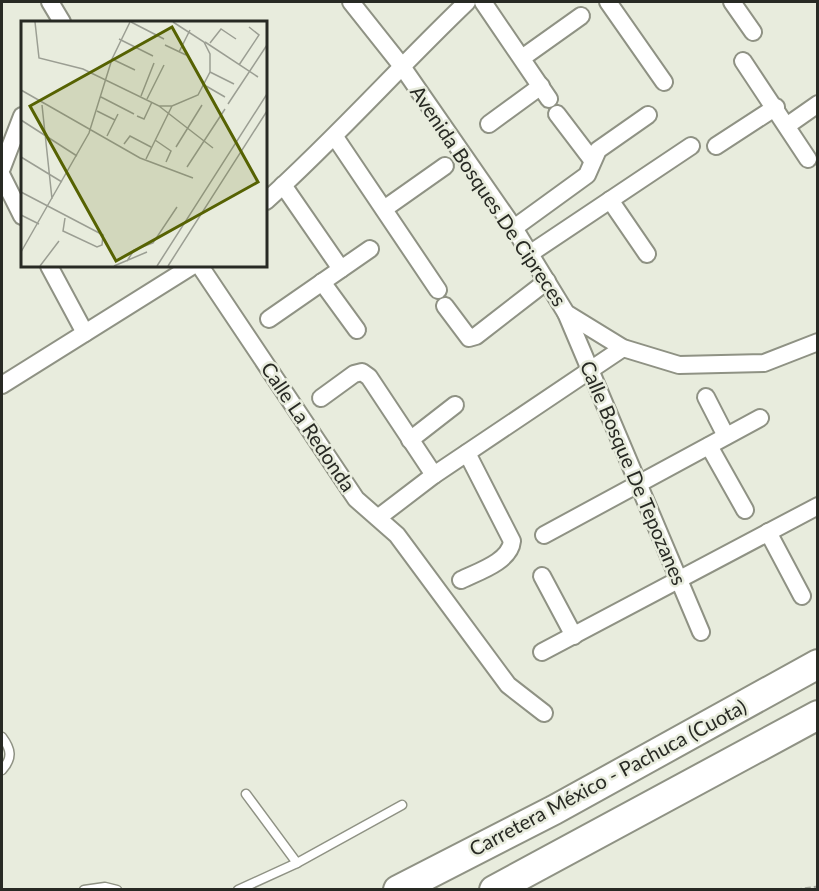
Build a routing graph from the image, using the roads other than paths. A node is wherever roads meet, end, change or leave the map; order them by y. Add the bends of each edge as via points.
1 (50, 2) edge
2 (351, 2) edge
3 (467, 2) edge
4 (483, 2) edge
5 (608, 2) edge
6 (732, 2) edge
7 (581, 16) dead end
8 (60, 21) edge
9 (753, 32) dead end
10 (522, 58) junction
11 (743, 61) dead end
12 (401, 65) junction
13 (664, 82) dead end
14 (549, 100) junction
15 (818, 104) edge
16 (776, 107) junction
17 (648, 115) dead end
18 (21, 119) edge
19 (489, 124) dead end
20 (788, 125) junction
21 (335, 137) junction
22 (691, 146) dead end
23 (716, 146) dead end
24 (808, 159) dead end
25 (592, 160) junction
26 (445, 166) dead end
27 (2, 168) edge
28 (2, 176) edge
29 (283, 185) junction
30 (267, 200) edge
31 (610, 200) junction
32 (384, 210) junction
33 (21, 214) edge
34 (514, 228) junction
35 (370, 249) dead end
36 (531, 253) junction
37 (647, 254) dead end
38 (50, 267) edge
39 (190, 267) edge
40 (201, 267) edge
41 (341, 269) junction
42 (548, 281) junction
43 (322, 282) junction
44 (566, 314) junction
45 (268, 319) dead end
46 (357, 330) dead end
47 (85, 333) junction
48 (818, 342) edge
49 (622, 348) junction
50 (590, 372) junction
51 (2, 385) edge
52 (706, 397) dead end
53 (321, 398) dead end
54 (455, 405) dead end
55 (760, 418) dead end
56 (726, 436) junction
57 (410, 440) junction
58 (709, 446) junction
59 (467, 453) junction
60 (434, 475) junction
61 (638, 484) junction
62 (818, 506) edge
63 (745, 510) dead end
64 (380, 517) junction
65 (768, 532) junction
66 (544, 535) dead end
67 (542, 576) dead end
68 (461, 580) dead end
69 (679, 581) junction
70 (802, 596) dead end
71 (701, 632) dead end
72 (574, 636) junction
73 (542, 652) dead end
74 (818, 664) edge
75 (544, 714) dead end
76 (818, 715) edge
77 (2, 737) edge
78 (2, 770) edge
79 (246, 794) dead end
80 (402, 805) dead end
81 (297, 863) junction
82 (84, 890) edge
83 (117, 890) edge
84 (238, 890) edge
85 (398, 890) edge
86 (494, 890) edge

1 - 8 street
2 - 12 street, Avenida Bosques De Cipreces
3 - 12 street
4 - 10 street
5 - 13 street
6 - 9 street
7 - 10 street
10 - 14 street
11 - 16 street
12 - 21 street
12 - 34 street, Avenida Bosques De Cipreces
14 - 19 street
14 - 25 street
15 - 20 street
16 - 20 street
16 - 23 street
17 - 25 street via 598,150
18 - 27 street
20 - 24 street
21 - 29 street
21 - 32 street
22 - 31 street
25 - 34 street via 587,175
26 - 32 street
28 - 33 street
29 - 30 street
29 - 41 street
31 - 36 street
31 - 37 street
32 - 42 street via 469,338
34 - 36 street, Avenida Bosques De Cipreces
35 - 41 street
36 - 42 street, Avenida Bosques De Cipreces
38 - 47 street
39 - 47 street
40 - 64 street, Calle La Redonda via 356,499
41 - 43 street
42 - 44 street, Avenida Bosques De Cipreces
43 - 45 street
43 - 46 street
44 - 49 street, Avenida Bosques De Cipreces
44 - 50 street, Calle Bosque De Tepozanes
47 - 51 street
48 - 49 street, Avenida Bosques De Cipreces via 764,363 679,365
49 - 50 street
50 - 59 street
50 - 61 street, Calle Bosque De Tepozanes
52 - 56 street
53 - 57 street via 362,372
54 - 57 street
55 - 56 street
56 - 58 street
57 - 60 street
58 - 61 street
58 - 63 street
59 - 60 street
59 - 68 street via 512,548 504,557
60 - 64 street
61 - 66 street
61 - 69 street, Calle Bosque De Tepozanes
62 - 65 street
64 - 75 street, Calle La Redonda via 508,685
65 - 69 street
65 - 70 street
67 - 72 street
69 - 71 street, Calle Bosque De Tepozanes
69 - 72 street
72 - 73 street
74 - 85 highway, Carretera México - Pachuca (Cuota) via 554,810
76 - 86 highway
77 - 78 lane via 10,753
79 - 81 lane
80 - 81 lane
81 - 84 lane
82 - 83 lane

